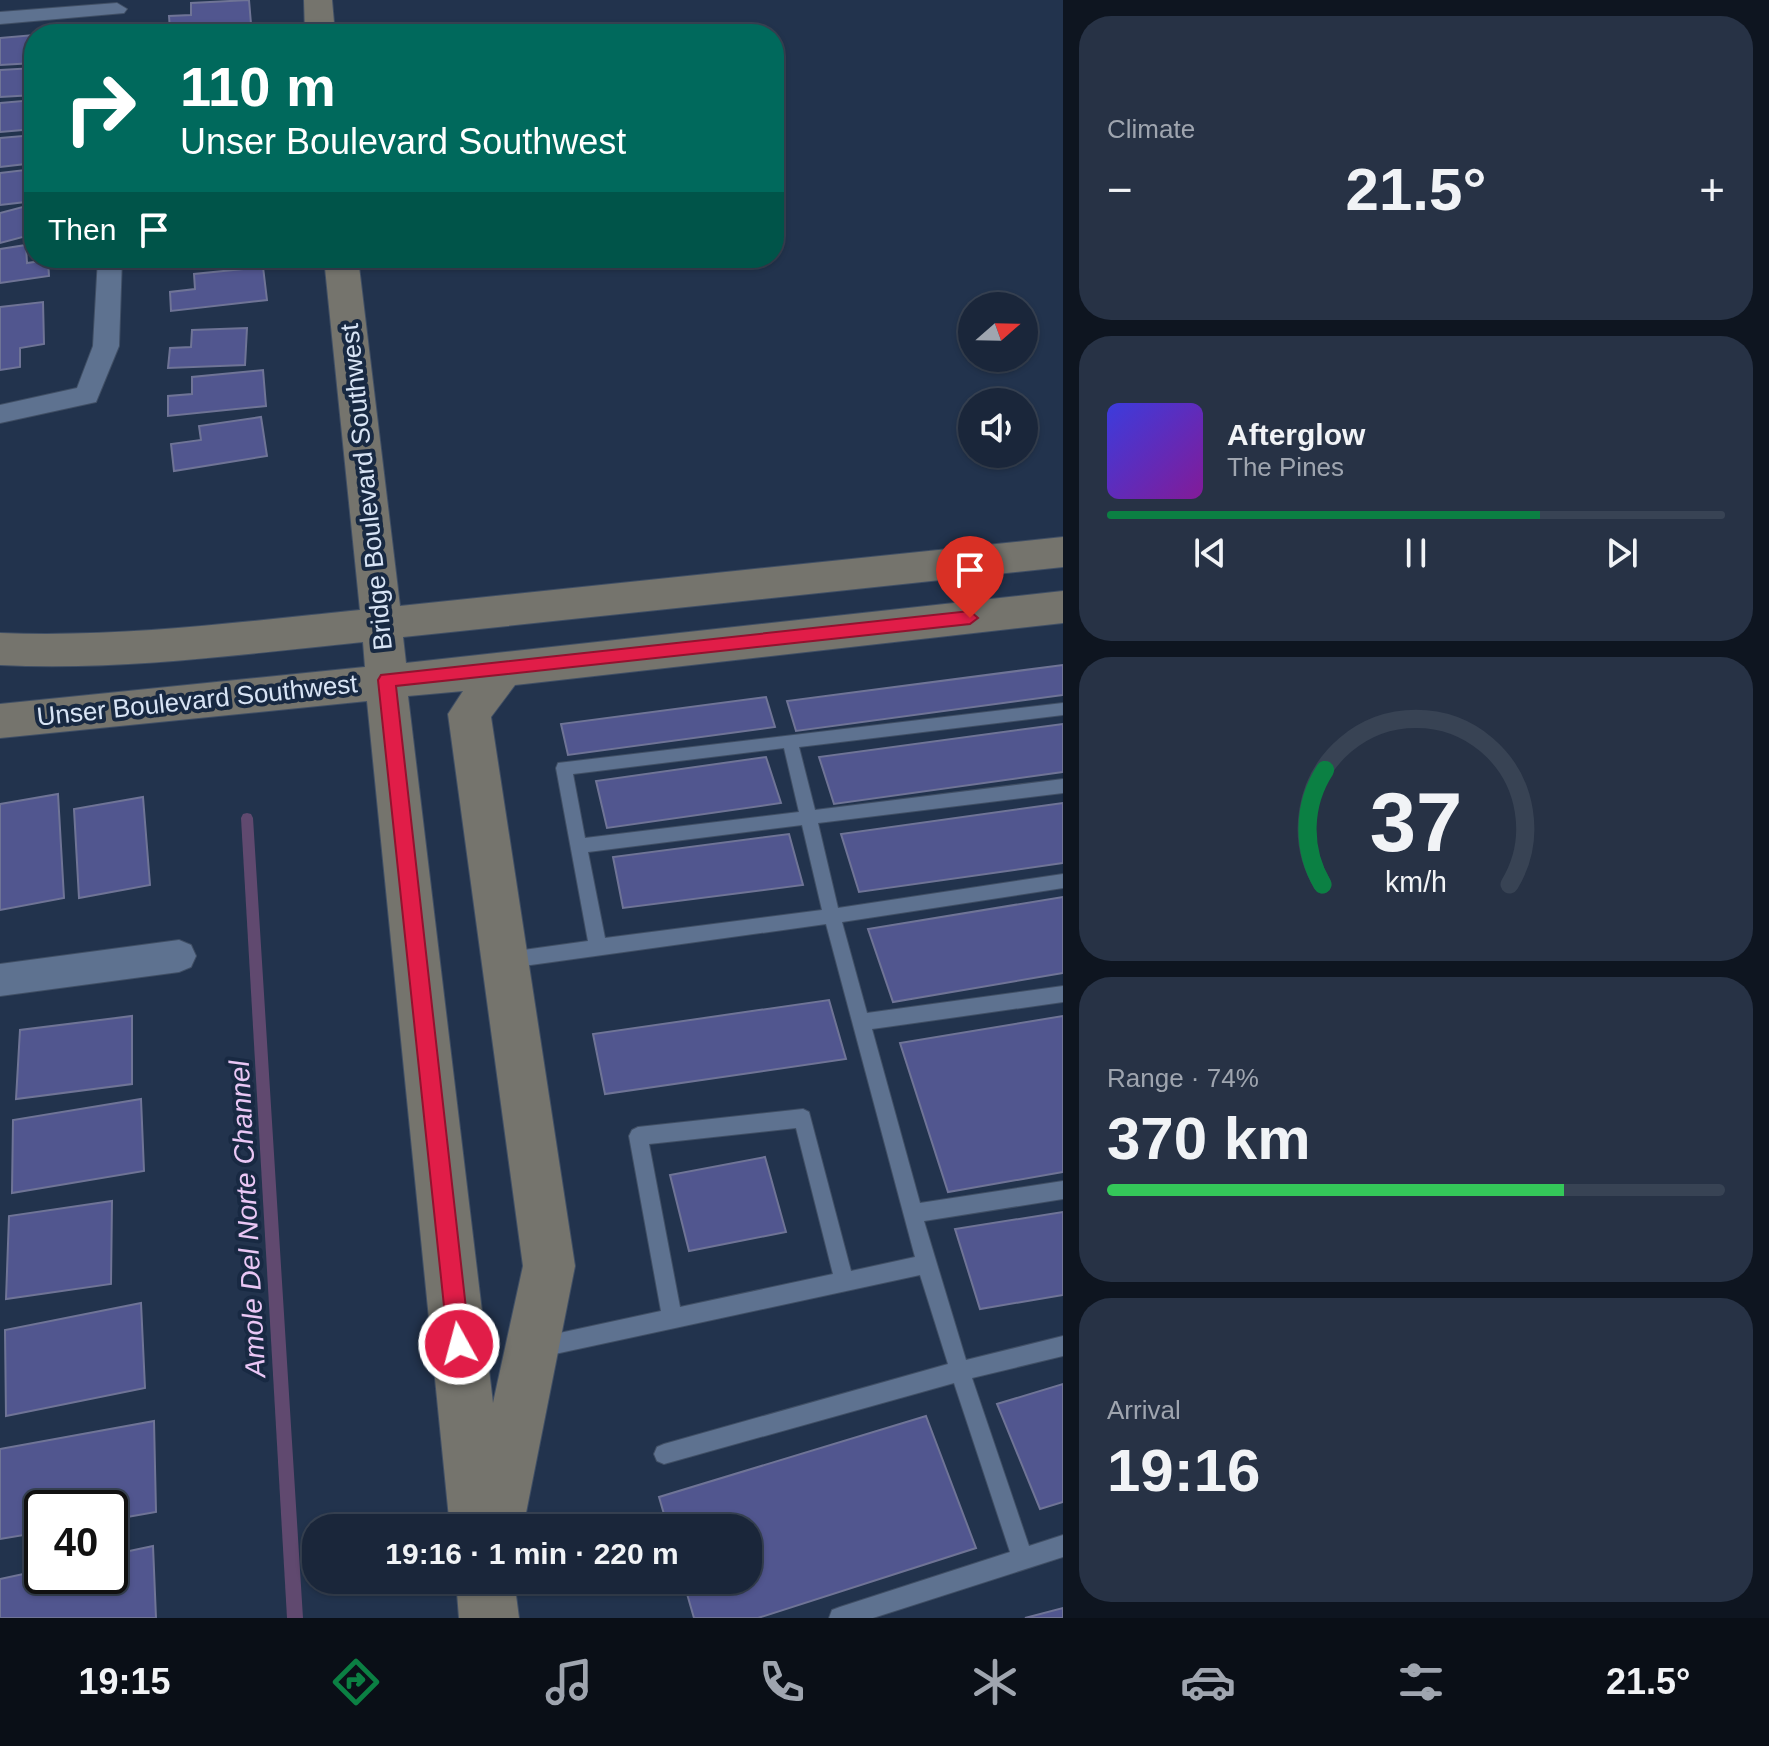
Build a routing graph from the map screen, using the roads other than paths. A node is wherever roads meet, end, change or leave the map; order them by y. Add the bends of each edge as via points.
1 (318, 0) edge
2 (117, 5) edge
3 (0, 18) edge
4 (319, 24) edge
5 (110, 268) edge
6 (342, 268) edge
7 (0, 414) edge
8 (1063, 552) edge
9 (1063, 607) edge
10 (382, 623) junction
11 (0, 649) edge
12 (503, 670) junction
13 (387, 680) junction
14 (1063, 709) edge
15 (0, 721) edge
16 (790, 741) junction
17 (1063, 786) edge
18 (809, 817) junction
19 (579, 846) junction
20 (1063, 881) edge
21 (832, 916) junction
22 (598, 947) junction
23 (179, 956) dead end
24 (505, 961) junction
25 (0, 980) edge
26 (1063, 994) edge
27 (861, 1022) junction
28 (1063, 1190) edge
29 (913, 1213) junction
30 (926, 1264) junction
31 (844, 1280) junction
32 (672, 1318) junction
33 (1063, 1346) edge
34 (531, 1349) junction
35 (960, 1371) junction
36 (664, 1454) dead end
37 (477, 1514) edge
38 (497, 1514) edge
39 (1063, 1546) edge
40 (1023, 1558) junction
41 (486, 1594) edge
42 (489, 1618) edge
43 (840, 1618) edge

1 - 4 street
2 - 3 street
5 - 7 street via 106,346 87,395
6 - 10 street, Bridge Boulevard Southwest
8 - 10 street
9 - 12 street, Unser Boulevard Southwest
10 - 11 street via 70,652
10 - 13 street, Bridge Boulevard Southwest
12 - 13 street, Unser Boulevard Southwest
12 - 24 street via 469,714
13 - 15 street, Unser Boulevard Southwest
13 - 37 street, Bridge Boulevard Southwest
14 - 16 lane
16 - 18 lane
16 - 19 lane via 564,768
17 - 18 lane
18 - 19 lane
18 - 21 lane
19 - 22 lane
20 - 21 lane
21 - 22 lane
21 - 27 lane
22 - 24 lane
23 - 25 street
24 - 34 street via 549,1266
26 - 27 lane
27 - 29 lane
28 - 29 lane
29 - 30 lane
30 - 31 lane
30 - 35 lane
31 - 32 lane
31 - 32 lane via 803,1118 638,1136
32 - 34 lane
33 - 35 lane
34 - 38 street
35 - 36 lane
35 - 40 lane
39 - 40 lane
40 - 43 lane
41 - 42 street

